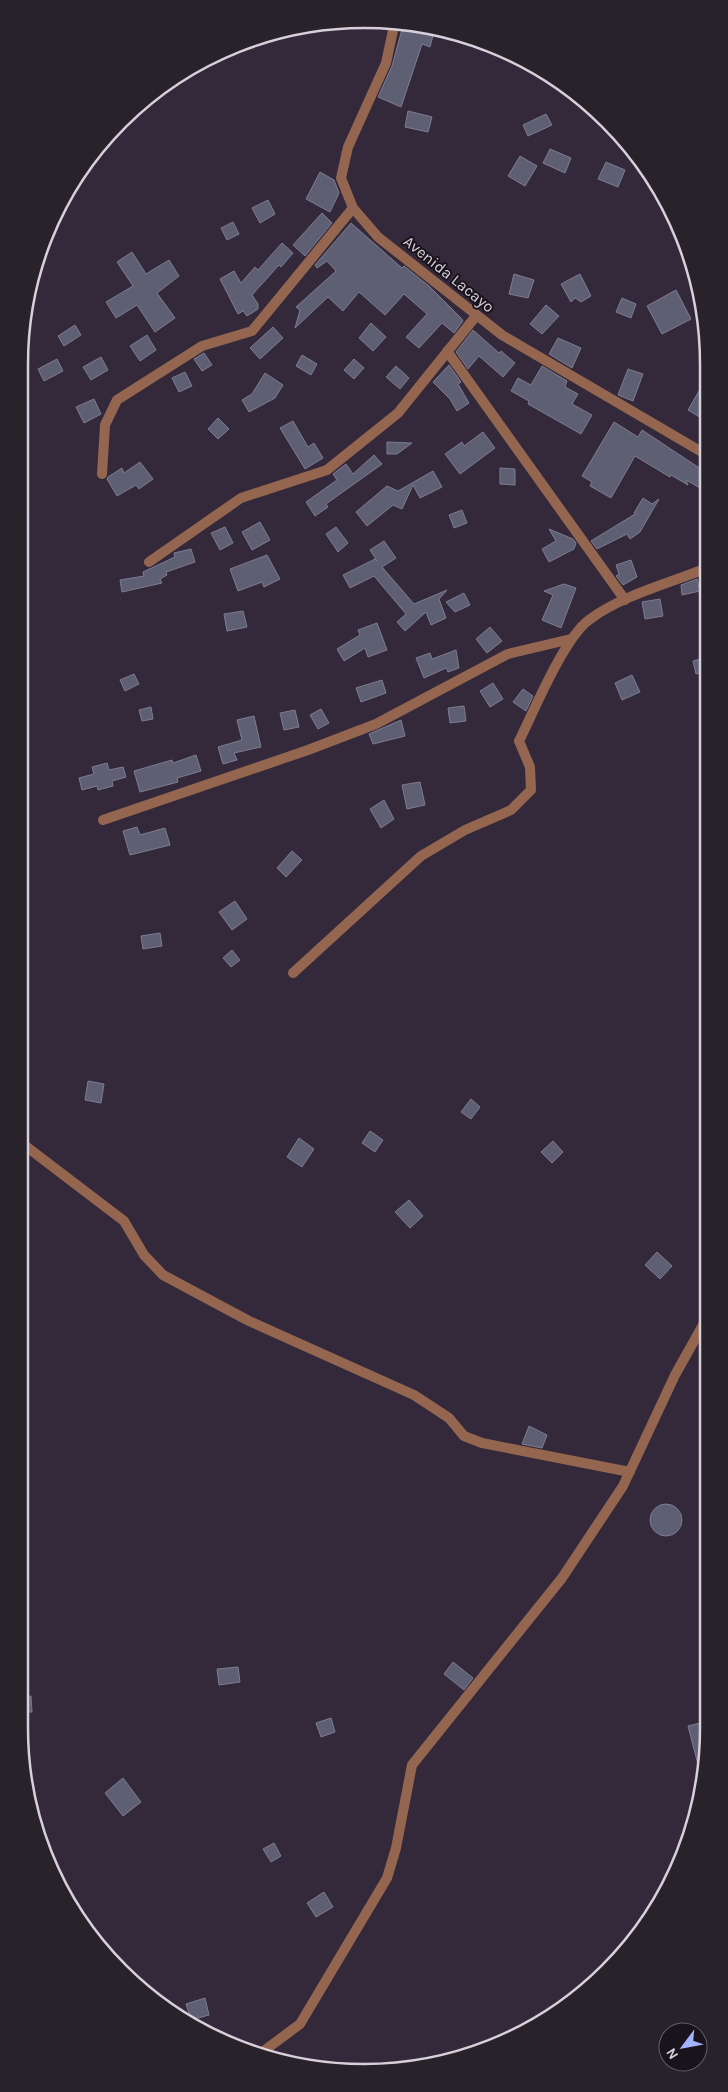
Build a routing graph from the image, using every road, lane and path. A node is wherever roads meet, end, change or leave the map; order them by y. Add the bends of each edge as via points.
1 (393, 29) edge
2 (353, 208) junction
3 (476, 316) junction
4 (447, 351) junction
5 (700, 451) edge
6 (102, 474) dead end
7 (149, 562) dead end
8 (700, 571) edge
9 (625, 600) junction
10 (571, 639) junction
11 (103, 820) dead end
12 (292, 973) dead end
13 (28, 1148) edge
14 (700, 1330) edge
15 (630, 1472) junction
16 (265, 2050) edge

1 - 2 street, Avenida Lacayo via 386,63 348,147 341,178
2 - 3 street, Avenida Lacayo via 378,237
2 - 6 street via 252,331 202,346 117,400 106,425
3 - 4 street
3 - 5 street, Avenida Lacayo via 502,335
4 - 7 street via 398,413 327,470 241,498
4 - 9 street
8 - 9 street
9 - 10 street via 588,620
10 - 11 street via 508,654 376,724 325,744
10 - 12 street via 518,741 530,768 531,790 511,810 465,830 421,856
13 - 15 street via 124,1220 144,1254 163,1275 249,1321 414,1395 449,1418 464,1436 482,1443
14 - 15 street via 675,1375
15 - 16 street via 562,1578 412,1765 387,1878 300,2024

